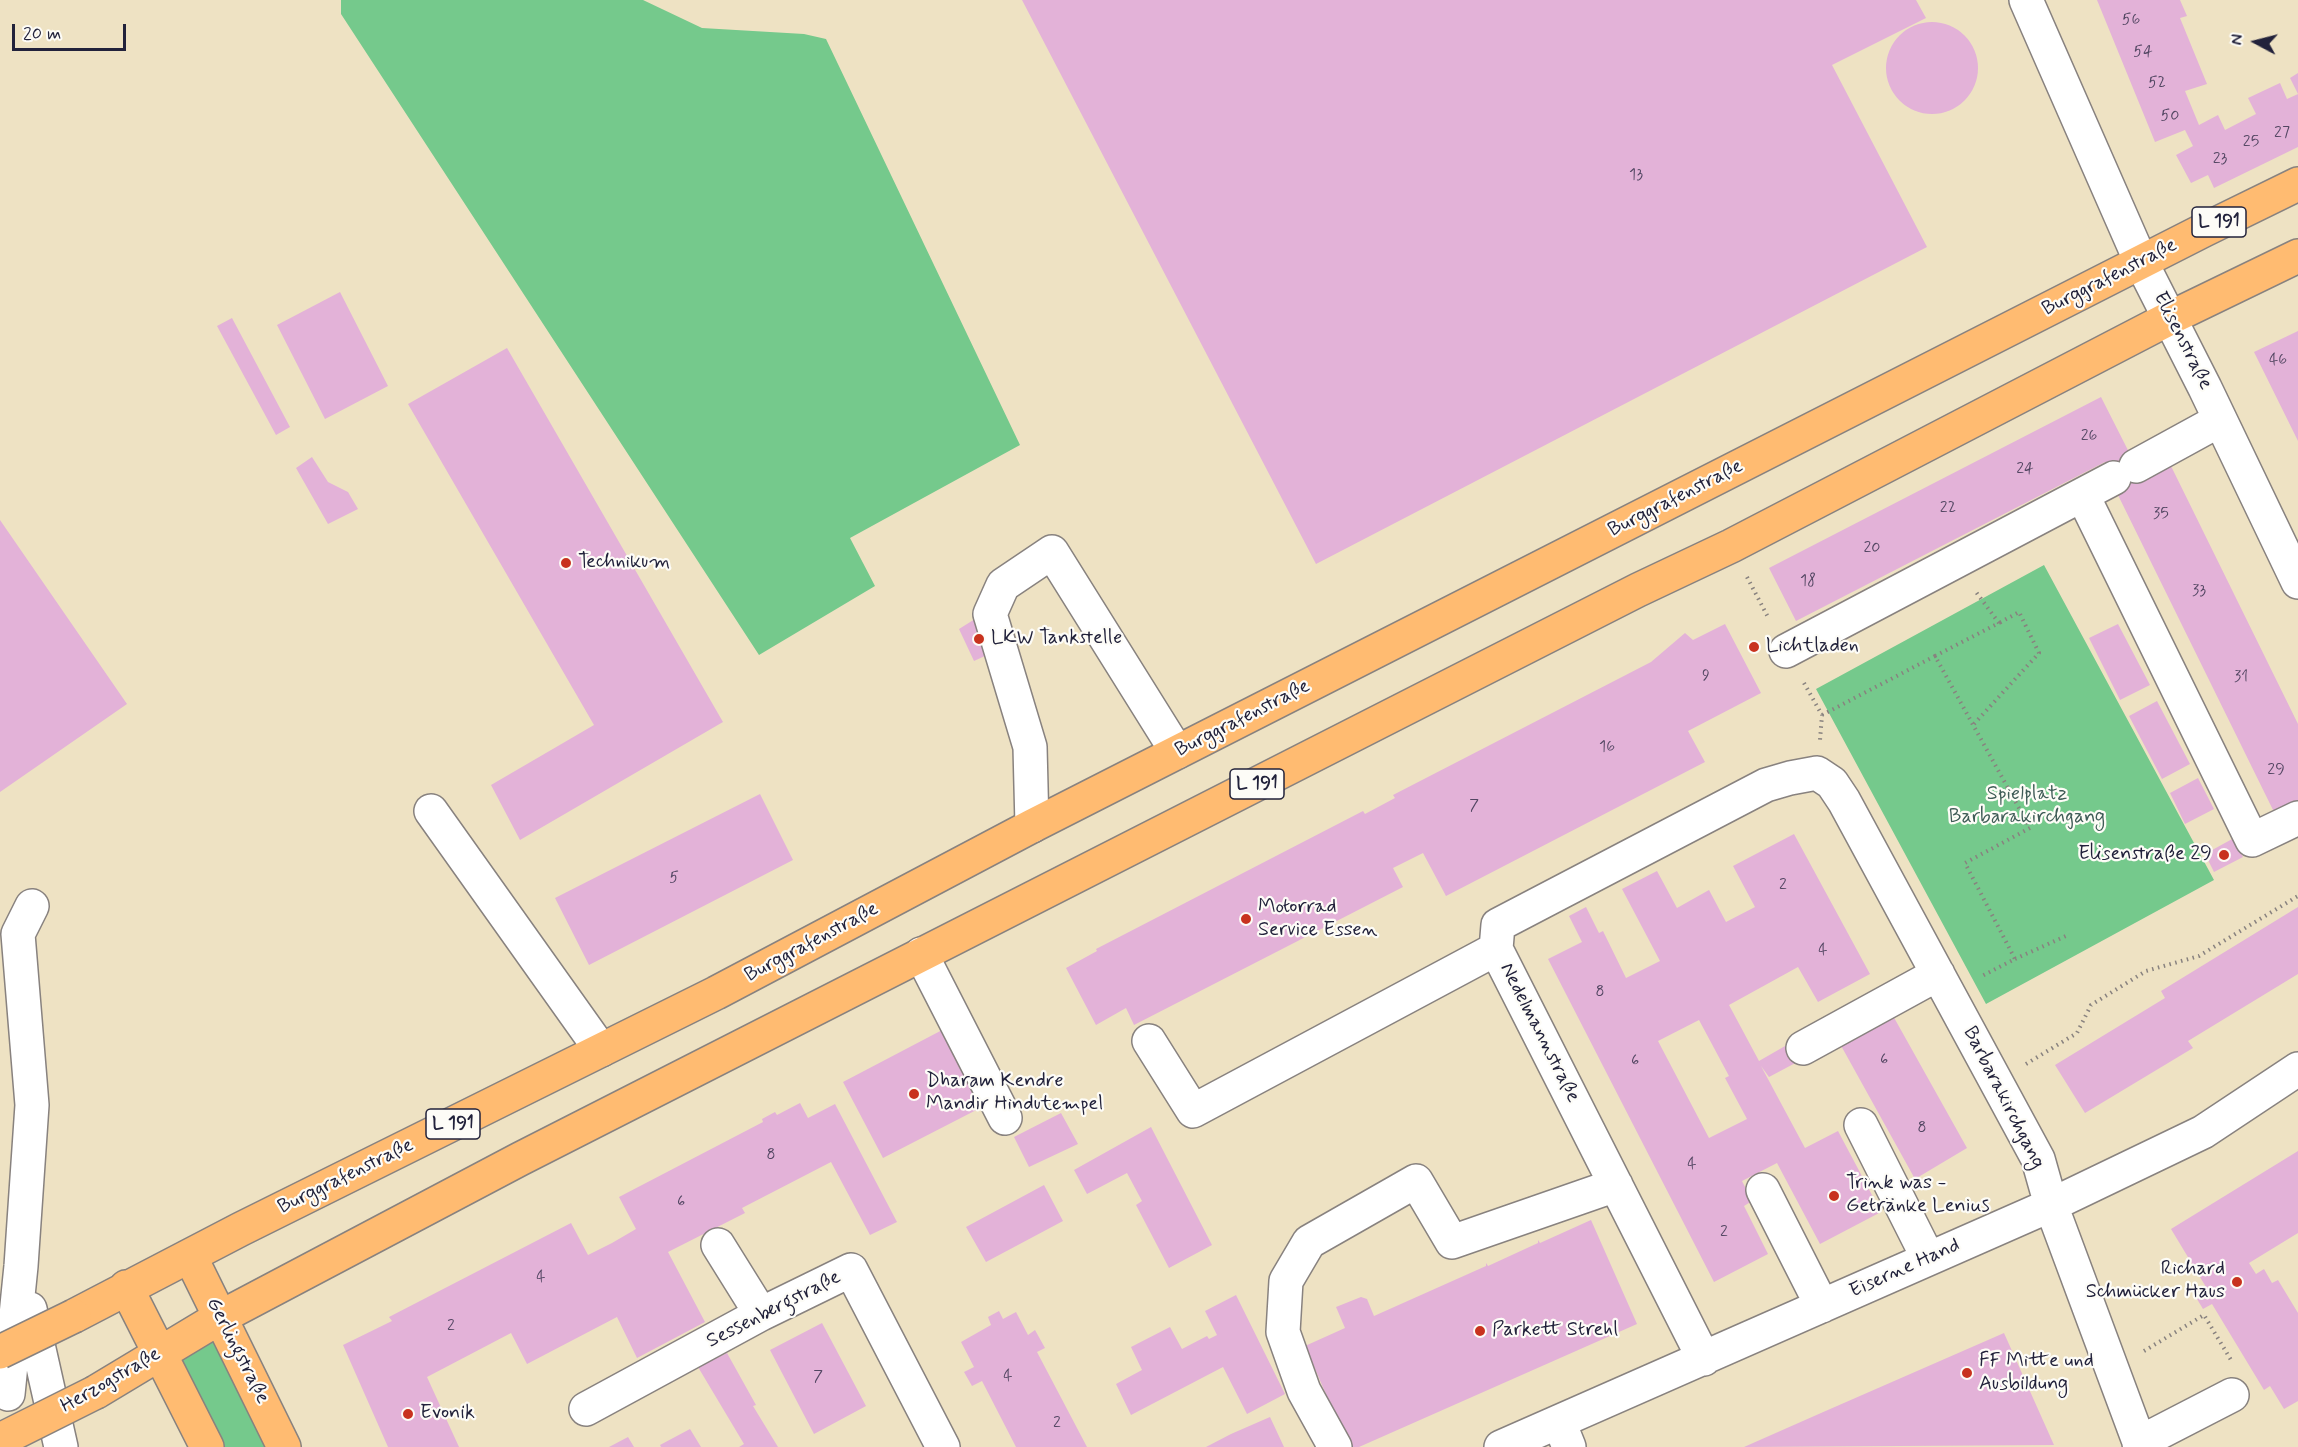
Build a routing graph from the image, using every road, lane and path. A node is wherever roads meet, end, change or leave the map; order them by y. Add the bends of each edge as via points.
1 (2026, 0) edge
2 (2298, 184) edge
3 (2298, 256) edge
4 (2142, 262) junction
5 (2170, 318) junction
6 (2220, 420) junction
7 (2083, 496) junction
8 (1954, 562) junction
9 (2298, 582) edge
10 (1999, 623) junction
11 (1786, 651) dead end
12 (1935, 656) junction
13 (1822, 715) dead end
14 (1974, 724) junction
15 (1177, 752) junction
16 (1817, 773) joint
17 (430, 811) dead end
18 (2298, 818) edge
19 (1032, 826) junction
20 (2298, 896) edge
21 (32, 906) dead end
22 (2068, 935) dead end
23 (1497, 949) junction
24 (921, 954) junction
25 (2015, 959) junction
26 (1944, 984) junction
27 (1149, 1041) dead end
28 (1803, 1048) dead end
29 (601, 1050) junction
30 (2298, 1069) edge
31 (1997, 1082) junction
32 (1005, 1118) dead end
33 (1861, 1125) dead end
34 (1616, 1185) junction
35 (1763, 1190) dead end
36 (2051, 1205) junction
37 (718, 1245) dead end
38 (189, 1256) junction
39 (1928, 1258) junction
40 (21, 1266) junction
41 (126, 1287) junction
42 (1822, 1306) junction
43 (762, 1314) junction
44 (219, 1318) junction
45 (0, 1352) edge
46 (160, 1353) junction
47 (1704, 1359) junction
48 (0, 1367) edge
49 (2113, 1370) junction
50 (2232, 1395) joint
51 (586, 1409) dead end
52 (1564, 1434) edge
53 (0, 1440) edge
54 (2140, 1445) edge
55 (61, 1447) edge
56 (207, 1447) edge
57 (284, 1447) edge
58 (943, 1447) edge
59 (1335, 1447) edge
60 (1501, 1447) edge

1 - 4 street, Elisenstraße
2 - 4 main road, Burggrafenstraße / L 191
3 - 5 main road, L 191
4 - 5 street, Elisenstraße
4 - 15 main road, Burggrafenstraße / L 191
5 - 6 street, Elisenstraße
5 - 24 main road, L 191 via 1731,546
6 - 7 street
6 - 9 street, Elisenstraße
7 - 8 street
7 - 18 street via 2252,840
8 - 10 path
8 - 11 street
10 - 12 path
10 - 14 path via 2019,612 2039,653
12 - 13 path
12 - 14 path
14 - 25 path via 2030,828 1965,862
15 - 19 main road, Burggrafenstraße / L 191
15 - 19 street via 1052,552 1003,585 990,614 1030,747
16 - 23 street, Nedelmannstraße via 1766,786 1498,925
16 - 26 street, Barbarakirchgang via 1832,783 1844,801
17 - 29 street
19 - 29 main road, Burggrafenstraße / L 191
20 - 31 path via 2199,956 2146,971 2091,1005 2077,1033
21 - 40 street via 18,934 32,1105
22 - 25 path
23 - 27 street via 1192,1111
23 - 34 street, Nedelmannstraße
24 - 32 street
24 - 44 main road, L 191
25 - 26 path
26 - 28 street
26 - 31 street, Barbarakirchgang
29 - 38 main road, Burggrafenstraße / L 191
30 - 36 street, Eiserne Hand via 2203,1132
31 - 36 street, Barbarakirchgang via 2038,1159
33 - 39 street
34 - 47 street, Nedelmannstraße
34 - 59 street via 1452,1242 1416,1181 1309,1242 1286,1281 1283,1332 1304,1391
35 - 42 street
36 - 39 street, Eiserne Hand
36 - 49 street, Barbarakirchgang
37 - 43 street
38 - 41 main road, L 191
38 - 44 main road, Gerlingstraße
39 - 42 street, Eiserne Hand
40 - 48 street via 8,1394
40 - 55 street
41 - 45 main road, bridge
41 - 46 main road
42 - 47 street, Eiserne Hand
43 - 51 street, Sessenbergstraße
43 - 58 street, Sessenbergstraße via 851,1270
44 - 46 main road, Herzogstraße / L 191
44 - 57 main road, Gerlingstraße
46 - 53 main road, Herzogstraße, bridge via 96,1392
46 - 56 main road
47 - 52 street, Eiserne Hand
49 - 50 path via 2204,1316 2232,1362
49 - 54 street, Barbarakirchgang
50 - 54 street
52 - 60 street, Eiserne Hand

